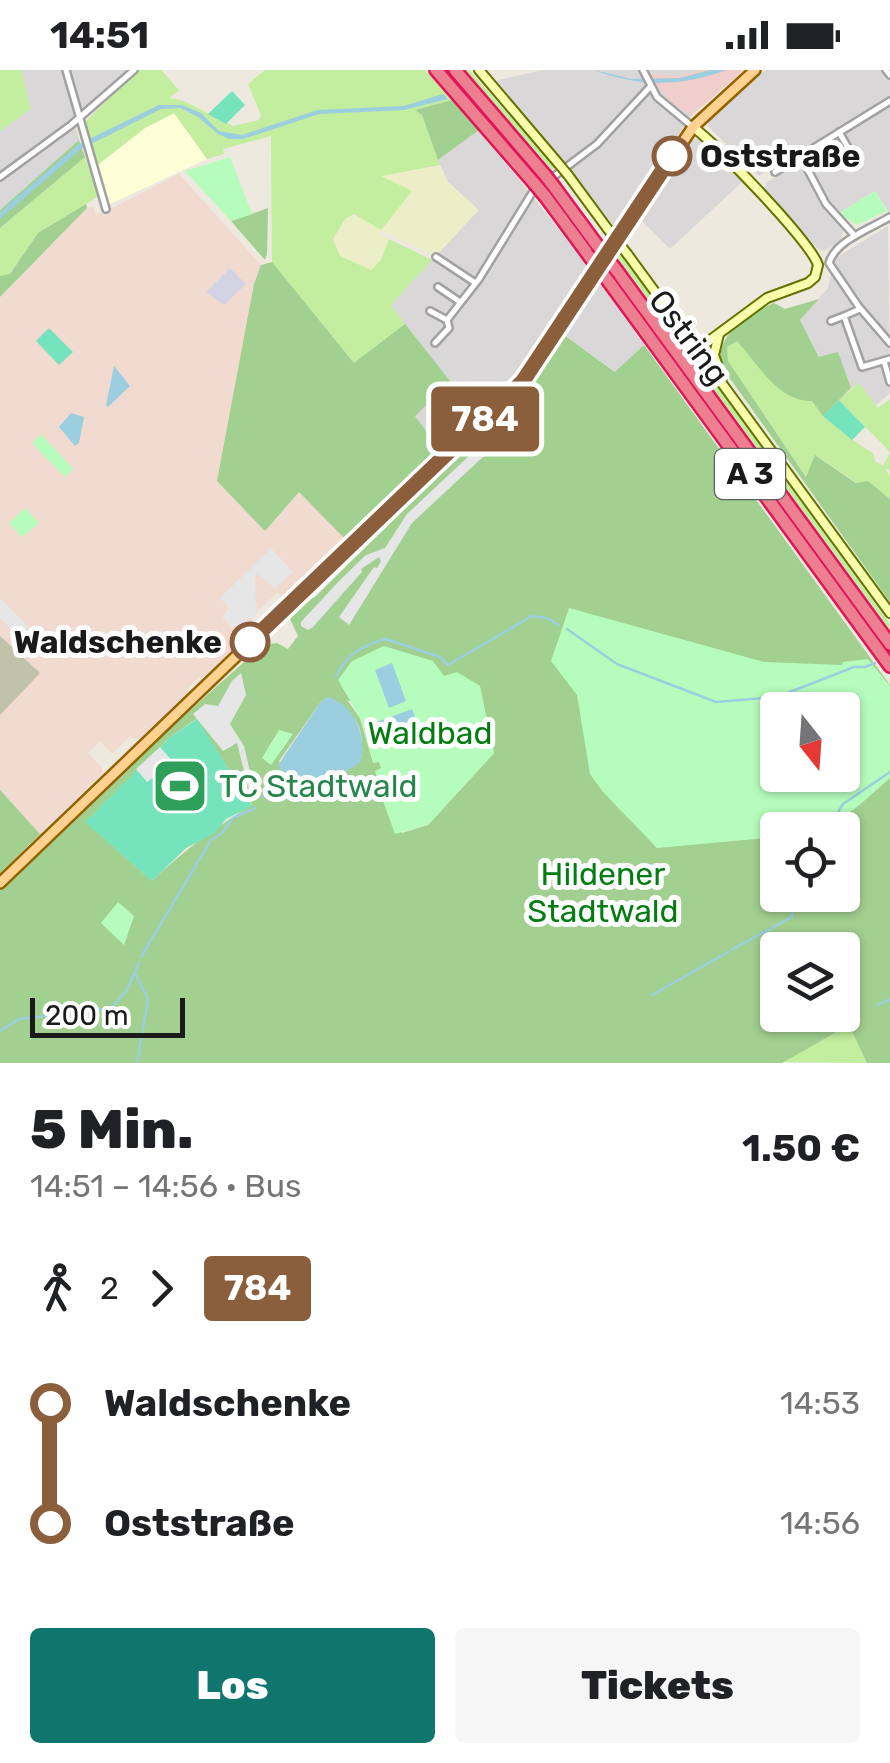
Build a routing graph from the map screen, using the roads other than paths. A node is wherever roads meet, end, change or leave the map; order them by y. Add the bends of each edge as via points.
1 (66, 70) edge
2 (436, 70) edge
3 (454, 70) edge
4 (479, 70) edge
5 (755, 70) edge
6 (131, 71) edge
7 (647, 79) edge
8 (890, 101) edge
9 (78, 119) junction
10 (693, 127) junction
11 (839, 132) junction
12 (800, 156) junction
13 (858, 164) dead end
14 (776, 172) dead end
15 (0, 177) edge
16 (539, 179) junction
17 (550, 192) junction
18 (106, 210) dead end
19 (890, 218) edge
20 (855, 236) junction
21 (436, 257) dead end
22 (613, 277) junction
23 (474, 282) junction
24 (438, 287) dead end
25 (460, 302) junction
26 (860, 309) junction
27 (430, 311) dead end
28 (844, 316) junction
29 (446, 320) junction
30 (832, 321) dead end
31 (720, 333) junction
32 (435, 343) dead end
33 (890, 344) edge
34 (698, 349) junction
35 (887, 360) edge
36 (890, 382) edge
37 (726, 386) junction
38 (890, 613) edge
39 (890, 644) edge
40 (890, 666) edge
41 (0, 883) edge

1 - 9 street
2 - 16 highway, A 3
3 - 16 highway, A 3
4 - 34 main road, Ostring, bridge via 558,162
5 - 10 main road
6 - 9 street
7 - 10 street via 662,102
7 - 23 street via 597,144 532,193
8 - 11 street
9 - 15 street
9 - 18 street
10 - 31 main road via 818,265 808,283 768,298
10 - 41 main road via 523,381
11 - 12 street
11 - 13 street
12 - 14 street
12 - 20 street via 826,204
16 - 17 highway, A 3, bridge
17 - 22 highway, A 3, bridge via 590,257
17 - 22 highway, A 3, bridge via 598,244
19 - 20 street
20 - 26 street via 829,263
21 - 23 street
22 - 39 highway, A 3
22 - 40 highway, A 3
23 - 25 street
24 - 25 street
25 - 29 street
26 - 28 street
26 - 33 street
27 - 29 street
28 - 30 street
28 - 35 street via 862,367
29 - 32 street via 449,328
31 - 34 main road
31 - 37 main road via 714,356
34 - 37 main road, Ostring
35 - 36 street
37 - 38 main road, Ostring

